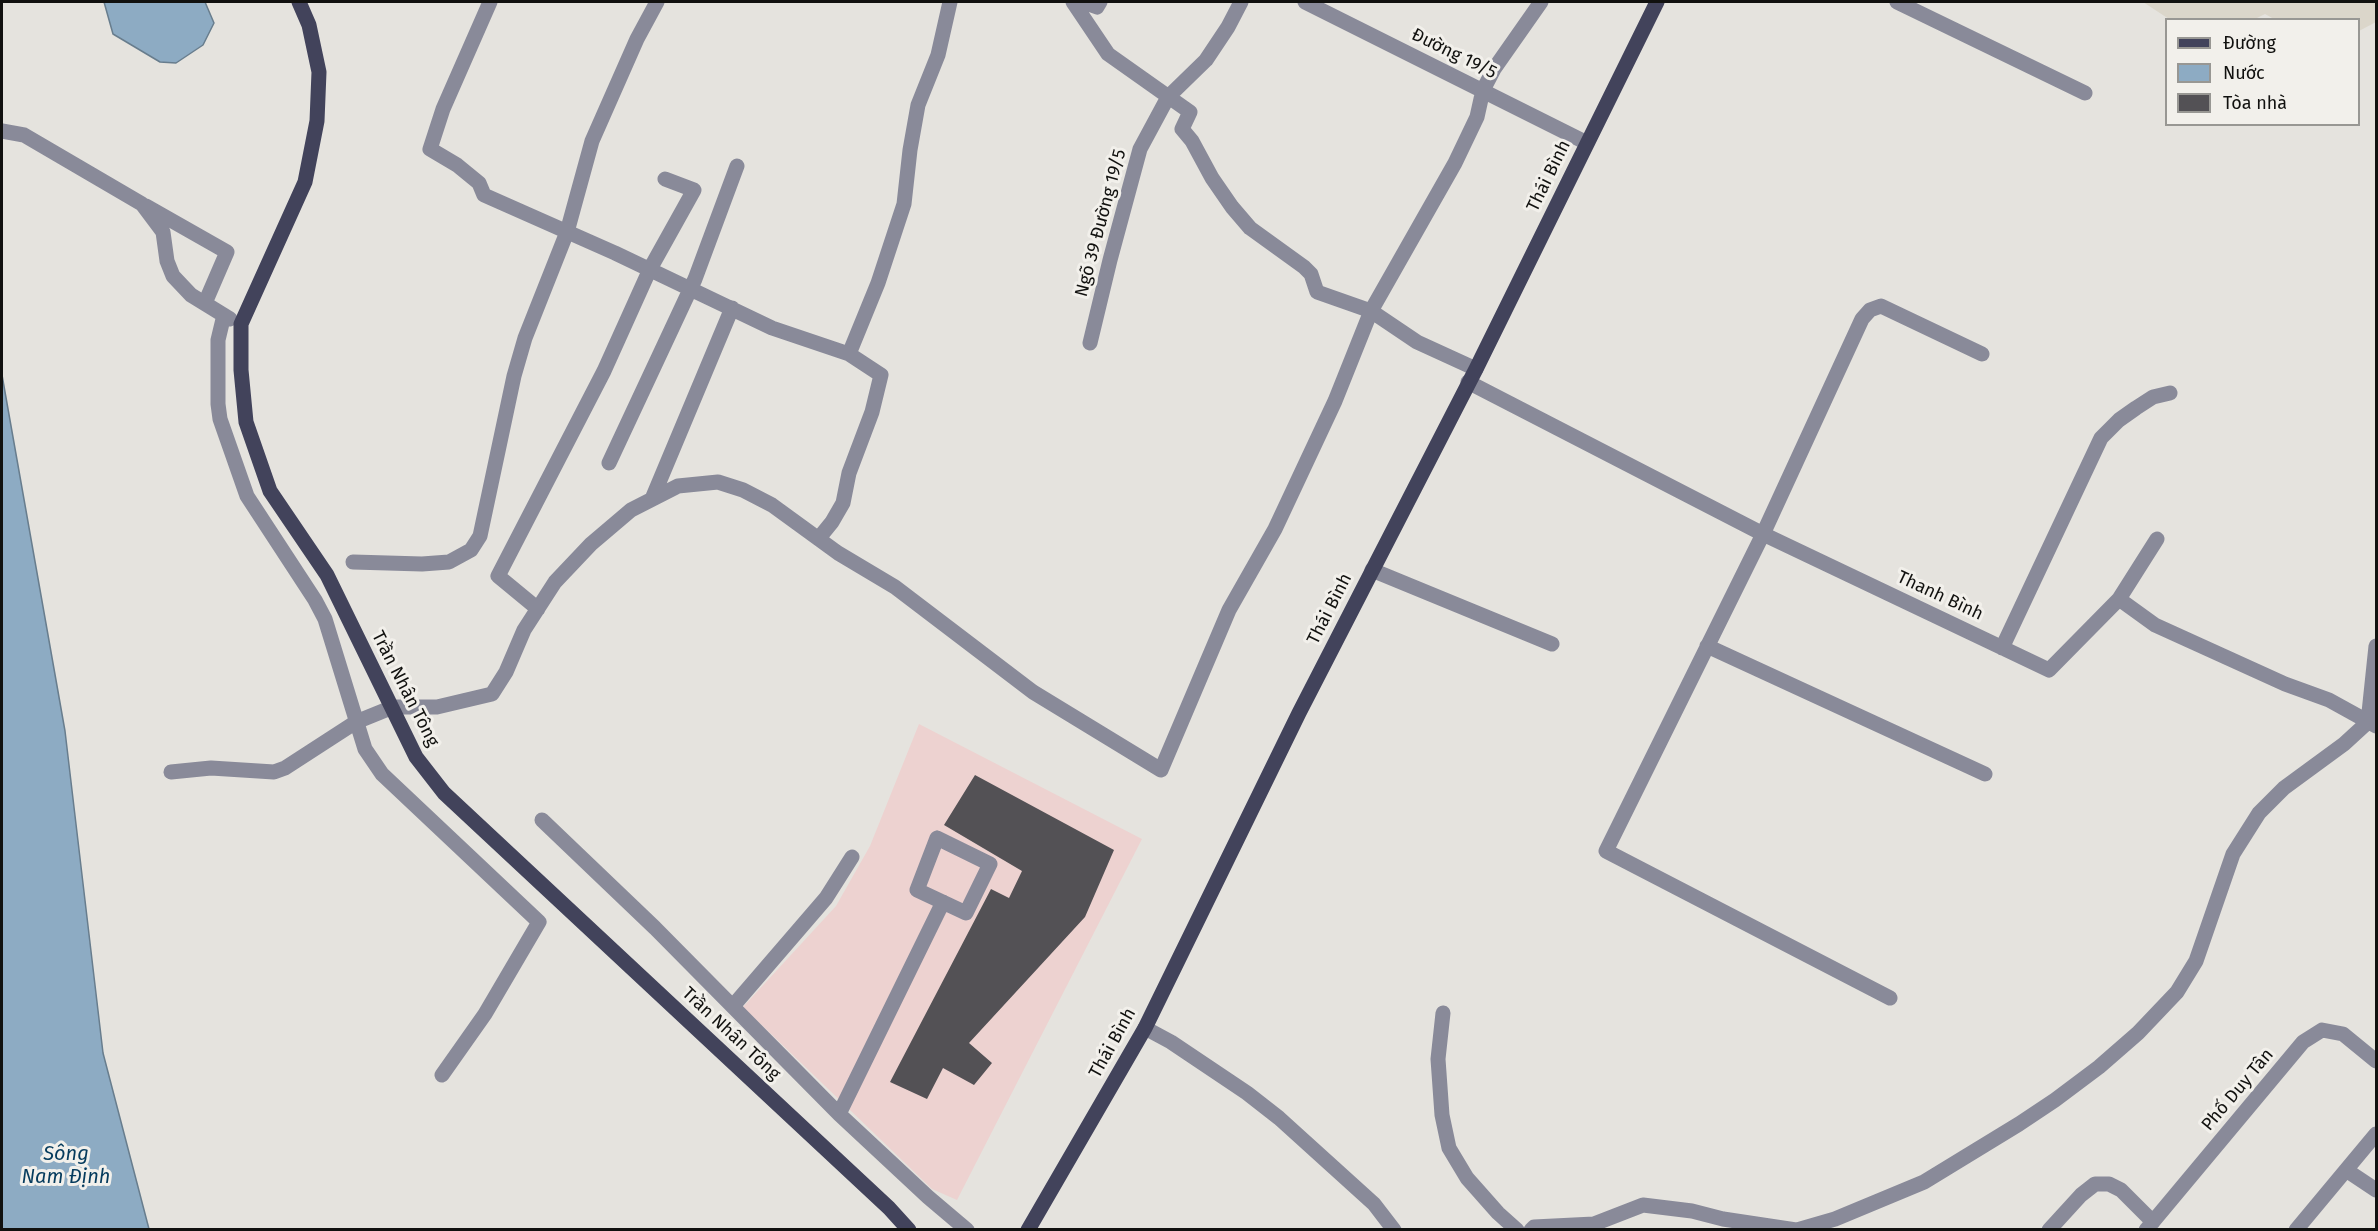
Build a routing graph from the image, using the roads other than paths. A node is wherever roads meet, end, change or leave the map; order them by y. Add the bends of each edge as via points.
1 (299, 2) edge
2 (490, 2) edge
3 (657, 2) edge
4 (950, 2) edge
5 (1073, 2) edge
6 (1083, 2) edge
7 (1100, 2) edge
8 (1241, 2) edge
9 (1305, 2) edge
10 (1541, 2) edge
11 (1657, 2) edge
12 (1897, 2) edge
13 (1483, 90) junction
14 (2085, 93) dead end
15 (1168, 97) junction
16 (2, 131) edge
17 (1587, 143) junction
18 (738, 166) dead end
19 (665, 179) dead end
20 (142, 204) junction
21 (567, 232) junction
22 (650, 269) junction
23 (691, 288) junction
24 (205, 303) junction
25 (732, 308) junction
26 (1371, 311) junction
27 (224, 315) junction
28 (241, 324) junction
29 (1090, 343) dead end
30 (849, 354) junction
31 (1982, 354) dead end
32 (1472, 376) junction
33 (2170, 393) dead end
34 (609, 463) dead end
35 (652, 499) junction
36 (1763, 534) junction
37 (819, 538) junction
38 (2157, 539) dead end
39 (353, 562) dead end
40 (1372, 570) junction
41 (2119, 599) junction
42 (538, 609) junction
43 (1552, 644) dead end
44 (1707, 646) junction
45 (2376, 646) edge
46 (2002, 648) junction
47 (393, 707) junction
48 (356, 722) junction
49 (2372, 724) edge
50 (171, 772) dead end
51 (1985, 774) dead end
52 (542, 820) dead end
53 (852, 857) dead end
54 (943, 902) junction
55 (1890, 998) dead end
56 (733, 1006) junction
57 (1443, 1013) dead end
58 (1145, 1028) junction
59 (2376, 1061) edge
60 (442, 1075) dead end
61 (839, 1114) junction
62 (2376, 1134) edge
63 (2346, 1170) junction
64 (2376, 1190) edge
65 (2149, 1226) edge
66 (909, 1230) edge
67 (967, 1230) edge
68 (1028, 1230) edge
69 (1394, 1230) edge
70 (1517, 1230) edge
71 (1531, 1230) edge
72 (1797, 1230) edge
73 (2049, 1230) edge
74 (2296, 1230) edge

1 - 28 main road, Trần Nhân Tông via 309,25 319,72 317,121 305,182
2 - 21 street via 429,150 458,165 478,183 484,195
3 - 21 street via 592,141
4 - 30 street via 938,55 918,105 904,204
5 - 15 street via 1108,54
6 - 7 street via 1097,7
8 - 15 street, Ngõ 39 Đường 19/5 via 1206,60
9 - 13 street, Đường 19/5
10 - 13 street
11 - 17 main road, Thái Bình
12 - 14 street
13 - 17 street, Đường 19/5
13 - 26 street via 1477,117 1455,163
15 - 26 street, Thanh Bình via 1190,113 1182,129 1212,178 1250,228 1304,267 1317,292
15 - 29 street, Ngõ 39 Đường 19/5 via 1140,149
16 - 20 street via 24,135
17 - 32 main road, Thái Bình
18 - 23 street
19 - 22 street via 694,190
20 - 24 street via 163,232 173,276
20 - 24 street via 228,252
21 - 22 street
21 - 39 street via 525,338 480,536 471,550 449,562
22 - 23 street
22 - 42 street via 604,371 498,576
23 - 25 street
23 - 34 street
24 - 27 street
25 - 30 street via 772,328
25 - 35 street
26 - 32 street, Thanh Bình
26 - 37 street via 1335,401 1275,530 1229,610 1161,770 1033,692 895,587
27 - 28 street
27 - 48 street via 218,340 220,419 247,496 325,619
28 - 47 main road, Trần Nhân Tông via 246,422 270,491 327,575
30 - 37 street via 881,375 872,412 849,472 843,503
31 - 36 street via 1881,306 1870,310 1862,319
32 - 36 street, Thanh Bình
32 - 40 main road, Thái Bình
33 - 46 street via 2153,397 2136,408 2101,438
35 - 37 street via 678,486 717,482 744,490 772,505
35 - 42 street via 631,510 591,544 555,582
36 - 44 street
36 - 46 street, Thanh Bình
38 - 41 street
40 - 43 street
40 - 58 main road, Thái Bình
41 - 46 street, Thanh Bình via 2049,670
41 - 49 street via 2155,625 2329,700
42 - 47 street via 492,694 437,708
44 - 51 street
44 - 55 street via 1606,851
45 - 49 street
47 - 48 street
47 - 66 main road, Trần Nhân Tông via 416,757 444,793 890,1208
48 - 50 street via 285,768 274,771 211,768
48 - 60 street via 365,749 382,774 539,922 485,1014
49 - 72 street via 2284,788 2259,813 2233,854 2196,961 2177,992 2138,1033 2055,1100 1924,1182 1835,1219
52 - 56 street
53 - 56 street via 826,898
54 - 54 street via 966,913 990,864 936,838 917,890
54 - 61 street
56 - 61 street
57 - 70 street via 1438,1059 1449,1148 1467,1178
58 - 68 main road, Thái Bình
58 - 69 street via 1248,1093 1279,1118 1374,1204
59 - 65 street, Phố Duy Tân via 2343,1034 2322,1030 2303,1042
61 - 67 street
62 - 63 street
63 - 64 street
63 - 74 street
65 - 73 street via 2121,1190 2109,1184 2094,1185
71 - 72 street via 1594,1224 1643,1205

